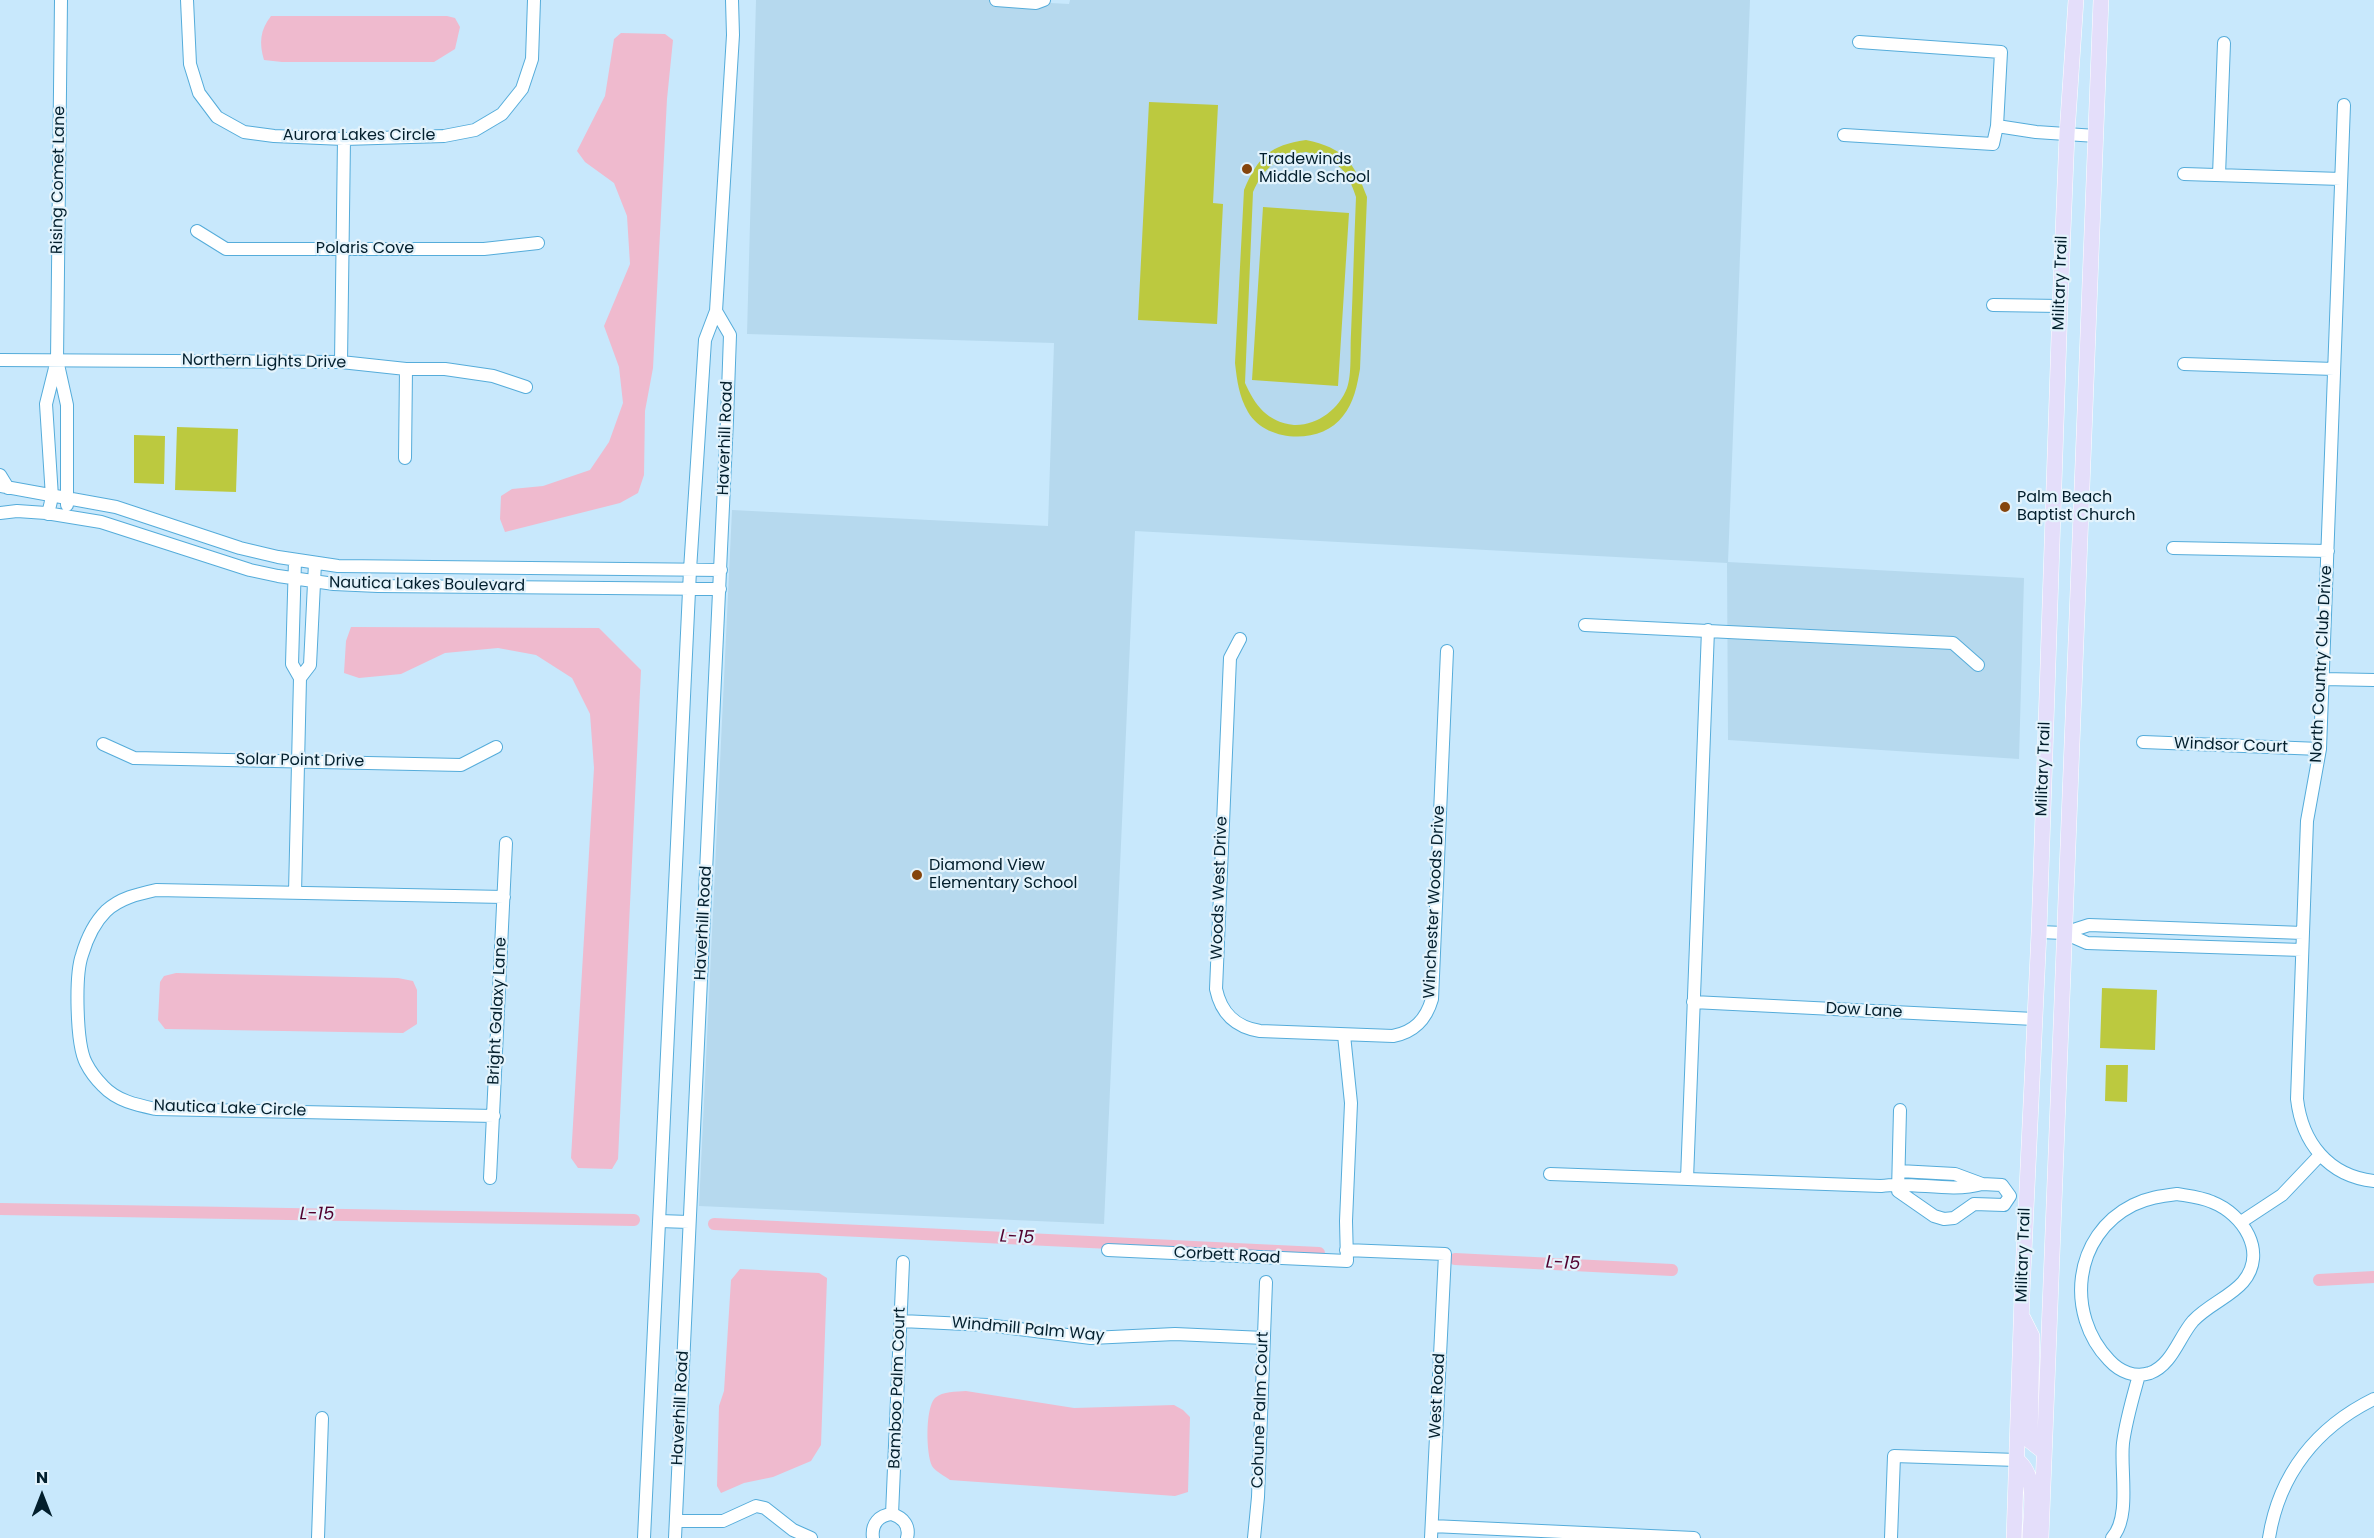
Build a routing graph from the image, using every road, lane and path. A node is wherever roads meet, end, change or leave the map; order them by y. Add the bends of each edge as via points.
1 (61, 0) edge
2 (187, 0) edge
3 (534, 0) edge
4 (732, 0) edge
5 (996, 0) edge
6 (1044, 0) edge
7 (2076, 0) edge
8 (2101, 0) edge
9 (1859, 42) dead end
10 (2224, 43) dead end
11 (2344, 105) dead end
12 (1997, 126) junction
13 (2067, 134) junction
14 (1844, 135) dead end
15 (2096, 136) junction
16 (344, 139) junction
17 (2184, 174) dead end
18 (2219, 175) junction
19 (2341, 179) junction
20 (197, 231) dead end
21 (538, 243) dead end
22 (342, 249) junction
23 (1993, 305) dead end
24 (2060, 306) junction
25 (716, 311) junction
26 (0, 360) edge
27 (57, 360) junction
28 (341, 362) junction
29 (2184, 364) dead end
30 (406, 369) junction
31 (2334, 369) junction
32 (526, 387) dead end
33 (405, 458) dead end
34 (0, 476) edge
35 (4, 487) edge
36 (52, 497) junction
37 (67, 499) junction
38 (0, 513) edge
39 (48, 514) junction
40 (66, 516) junction
41 (2173, 548) dead end
42 (2328, 551) junction
43 (295, 560) junction
44 (315, 563) junction
45 (690, 570) junction
46 (721, 570) junction
47 (294, 578) junction
48 (314, 581) junction
49 (689, 588) junction
50 (720, 588) junction
51 (1586, 625) dead end
52 (1708, 630) junction
53 (1240, 639) dead end
54 (1447, 651) dead end
55 (1978, 665) dead end
56 (300, 678) junction
57 (2323, 679) junction
58 (2374, 680) edge
59 (2143, 742) dead end
60 (103, 744) dead end
61 (496, 747) dead end
62 (2320, 749) junction
63 (297, 760) junction
64 (506, 843) dead end
65 (295, 893) junction
66 (504, 897) junction
67 (2039, 932) junction
68 (2064, 933) junction
69 (2303, 933) junction
70 (2302, 950) junction
71 (1694, 1002) junction
72 (2034, 1019) junction
73 (1344, 1035) junction
74 (1900, 1110) dead end
75 (494, 1116) junction
76 (2320, 1155) junction
77 (1550, 1174) dead end
78 (1898, 1177) junction
79 (490, 1178) dead end
80 (1687, 1179) junction
81 (1929, 1179) junction
82 (2374, 1181) edge
83 (2010, 1196) junction
84 (2026, 1196) junction
85 (1920, 1206) junction
86 (658, 1221) junction
87 (689, 1222) junction
88 (2241, 1222) junction
89 (1108, 1250) dead end
90 (1444, 1254) joint
91 (1346, 1256) junction
92 (903, 1262) dead end
93 (1266, 1282) dead end
94 (2022, 1316) junction
95 (901, 1321) junction
96 (1264, 1338) junction
97 (2139, 1375) junction
98 (2374, 1400) edge
99 (322, 1418) dead end
100 (2044, 1452) junction
101 (2017, 1460) junction
102 (892, 1514) junction
103 (676, 1521) junction
104 (1431, 1532) edge
105 (318, 1538) edge
106 (644, 1538) edge
107 (675, 1538) edge
108 (811, 1538) edge
109 (873, 1538) edge
110 (909, 1538) edge
111 (1254, 1538) edge
112 (1694, 1538) edge
113 (1891, 1538) edge
114 (2014, 1538) edge
115 (2030, 1538) edge
116 (2041, 1538) edge
117 (2112, 1538) edge
118 (2269, 1538) edge

1 - 27 street, Rising Comet Lane
2 - 16 street, Aurora Lakes Circle via 190,64 199,93 217,117 244,132
3 - 16 street, Aurora Lakes Circle via 532,59 522,89 502,114 475,130 444,136
4 - 25 street, Haverhill Road
5 - 6 street
7 - 13 main road, Military Trail
8 - 15 main road, Military Trail
9 - 12 street via 2001,52
10 - 18 street
11 - 19 street, North Country Club Drive
12 - 13 street
12 - 14 street via 1993,144
13 - 15 street
13 - 24 main road, Military Trail
15 - 68 main road, Military Trail
16 - 22 street
17 - 18 street
18 - 19 street
19 - 31 street, North Country Club Drive
20 - 22 street, Polaris Cove via 226,249
21 - 22 street, Polaris Cove via 484,249
22 - 28 street
23 - 24 street
24 - 67 main road, Military Trail
25 - 45 street, Haverhill Road via 705,340
25 - 46 street, Haverhill Road via 730,335
26 - 27 street, Northern Lights Drive
27 - 28 street, Northern Lights Drive
27 - 36 street, Rising Comet Lane via 46,404
27 - 37 street, Rising Comet Lane via 67,405
28 - 30 street, Northern Lights Drive
29 - 31 street
30 - 32 street, Northern Lights Drive via 445,369 493,376
30 - 33 street
31 - 42 street, North Country Club Drive
34 - 35 street, Nautica Lakes Boulevard
35 - 36 street, Nautica Lakes Boulevard
36 - 37 street, Nautica Lakes Boulevard
36 - 39 street, Rising Comet Lane
37 - 40 street, Rising Comet Lane
37 - 43 street, Nautica Lakes Boulevard via 116,507 240,548
38 - 39 street, Nautica Lakes Boulevard
39 - 40 street, Nautica Lakes Boulevard
40 - 47 street, Nautica Lakes Boulevard via 102,522 250,570
41 - 42 street
42 - 57 street, North Country Club Drive
43 - 44 street, Nautica Lakes Boulevard
43 - 47 street
44 - 45 street, Nautica Lakes Boulevard via 379,568
44 - 48 street
45 - 46 street, Nautica Lakes Boulevard
45 - 49 street, Haverhill Road
46 - 50 street, Haverhill Road
47 - 48 street, Nautica Lakes Boulevard
47 - 56 street via 292,664
48 - 49 street, Nautica Lakes Boulevard via 378,586
48 - 56 street via 310,665
49 - 50 street, Nautica Lakes Boulevard
49 - 86 street, Haverhill Road
50 - 87 street, Haverhill Road
51 - 52 street
52 - 55 street via 1953,643
52 - 71 street
53 - 73 street, Woods West Drive via 1230,658 1218,997 1230,1018 1251,1029
54 - 73 street, Winchester Woods Drive via 1432,999 1422,1021 1401,1034
56 - 63 street
57 - 58 street
57 - 62 street, North Country Club Drive
59 - 62 street, Windsor Court
60 - 63 street, Solar Point Drive via 134,758
61 - 63 street, Solar Point Drive via 461,765
62 - 69 street, North Country Club Drive via 2307,821
63 - 65 street
64 - 66 street, Bright Galaxy Lane
65 - 66 street, Nautica Lake Circle
65 - 75 street, Nautica Lake Circle via 156,890 130,896 107,910 90,932 81,957 78,1016 78,1035 86,1063 103,1087 128,1103 156,1109
66 - 75 street, Bright Galaxy Lane
67 - 68 street
67 - 72 main road, Military Trail
68 - 69 street via 2089,925
68 - 70 street via 2087,943
68 - 100 main road, Military Trail
69 - 70 street, North Country Club Drive
70 - 76 street, North Country Club Drive via 2297,1098 2304,1130
71 - 72 street, Dow Lane
71 - 80 street
72 - 84 main road, Military Trail
73 - 91 street via 1351,1104
74 - 78 street
75 - 79 street, Bright Galaxy Lane
76 - 82 street, North Country Club Drive via 2337,1169
76 - 88 street via 2282,1195
77 - 80 street
78 - 80 street via 1881,1186
78 - 81 street
78 - 85 street via 1898,1191
81 - 83 street via 1970,1187 2002,1185
81 - 85 street
83 - 84 street
83 - 85 street via 2004,1205 1974,1204 1954,1218 1934,1216
84 - 94 main road, Military Trail
86 - 87 street
86 - 106 street, Haverhill Road
87 - 103 street, Haverhill Road
88 - 97 street via 2253,1248 2247,1276 2193,1321 2162,1366
88 - 97 street via 2211,1201 2194,1196 2161,1196 2118,1215 2096,1238 2081,1275 2085,1322 2110,1362
89 - 91 street, Corbett Road
90 - 91 street, Corbett Road
90 - 104 street, West Road
92 - 95 street, Bamboo Palm Court
93 - 96 street, Cohune Palm Court
94 - 100 main road via 2032,1336 2030,1441
94 - 101 main road, Military Trail
95 - 96 street, Windmill Palm Way via 987,1325 1091,1338 1175,1334
95 - 102 street, Bamboo Palm Court
96 - 111 street, Cohune Palm Court
97 - 117 street via 2123,1446 2122,1520
98 - 118 street via 2336,1422 2298,1462 2279,1498
99 - 105 street
100 - 116 main road, Military Trail
101 - 113 street via 1894,1456
101 - 114 main road, Military Trail
101 - 115 main road via 2031,1480
102 - 109 street via 876,1521
102 - 110 street via 905,1522
103 - 107 street, Haverhill Road
103 - 108 street via 723,1521 756,1506
104 - 112 street

